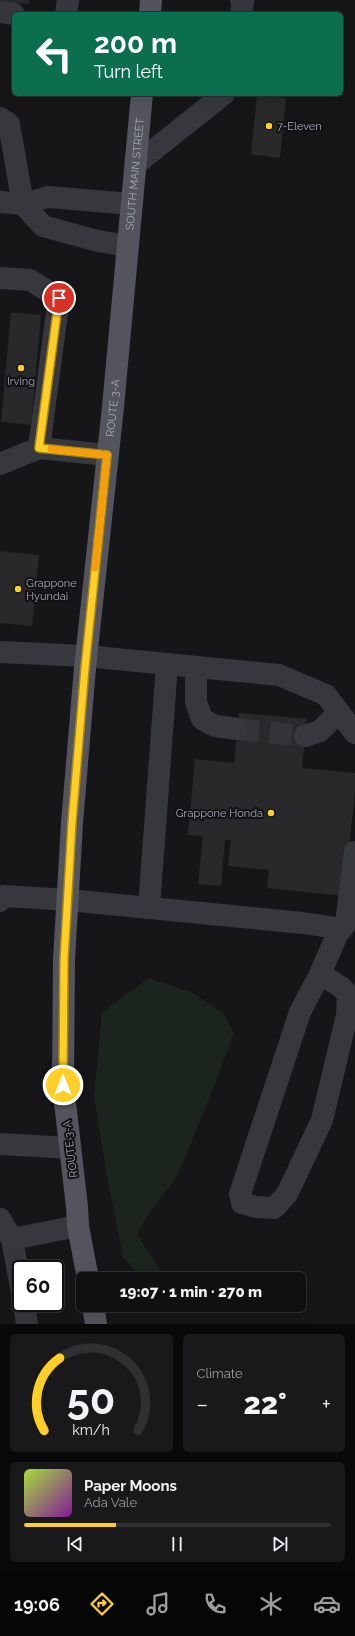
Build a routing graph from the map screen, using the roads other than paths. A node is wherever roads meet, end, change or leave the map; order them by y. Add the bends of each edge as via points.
1 (68, 0) edge
2 (151, 0) edge
3 (241, 0) edge
4 (0, 12) edge
5 (66, 12) edge
6 (150, 12) edge
7 (242, 12) edge
8 (12, 14) edge
9 (0, 25) edge
10 (12, 26) edge
11 (142, 96) edge
12 (221, 96) edge
13 (0, 118) edge
14 (136, 164) junction
15 (0, 202) edge
16 (23, 204) junction
17 (132, 204) junction
18 (127, 250) junction
19 (0, 282) edge
20 (39, 448) junction
21 (107, 455) junction
22 (0, 464) edge
23 (0, 652) edge
24 (86, 656) junction
25 (167, 664) junction
26 (196, 667) junction
27 (339, 712) junction
28 (237, 729) tunnel mouth
29 (355, 733) edge
30 (305, 736) tunnel mouth
31 (355, 852) edge
32 (68, 900) junction
33 (0, 901) edge
34 (149, 908) junction
35 (340, 928) junction
36 (320, 974) junction
37 (0, 1144) edge
38 (70, 1148) junction
39 (0, 1219) edge
40 (78, 1226) junction
41 (12, 1239) junction
42 (16, 1260) edge
43 (87, 1272) edge
44 (25, 1312) edge
45 (94, 1312) edge
46 (27, 1324) edge
47 (96, 1324) edge

1 - 5 lane
2 - 6 main road
3 - 7 lane
4 - 8 lane
9 - 10 lane
11 - 14 main road, SOUTH MAIN STREET
12 - 14 lane
13 - 16 lane via 9,124
14 - 17 main road, SOUTH MAIN STREET
15 - 16 lane
16 - 17 lane via 48,197
16 - 18 lane via 43,226
17 - 18 main road, SOUTH MAIN STREET
18 - 21 main road, ROUTE 3-A
19 - 20 lane via 30,280 59,298
20 - 21 lane
20 - 22 lane
21 - 24 main road, ROUTE 3-A
23 - 24 lane
24 - 25 lane
24 - 32 main road, ROUTE 3-A
25 - 26 lane
25 - 34 lane
26 - 27 lane via 279,675 326,695
26 - 28 lane via 196,702 202,719 215,726
27 - 29 lane
27 - 30 lane via 320,731
31 - 35 lane via 346,923 342,929
32 - 33 lane via 4,896
32 - 34 lane
32 - 38 main road, ROUTE 3-A via 64,960 63,1085
34 - 35 lane
35 - 36 lane
36 - 36 lane via 300,1012 240,1194 242,1203 274,1208 287,1194 322,1120 347,1015 348,995 342,987
37 - 38 lane
38 - 40 main road, ROUTE 3-A
39 - 41 lane
40 - 41 lane
40 - 43 main road, ROUTE 3-A
41 - 42 lane
44 - 46 lane
45 - 47 main road

